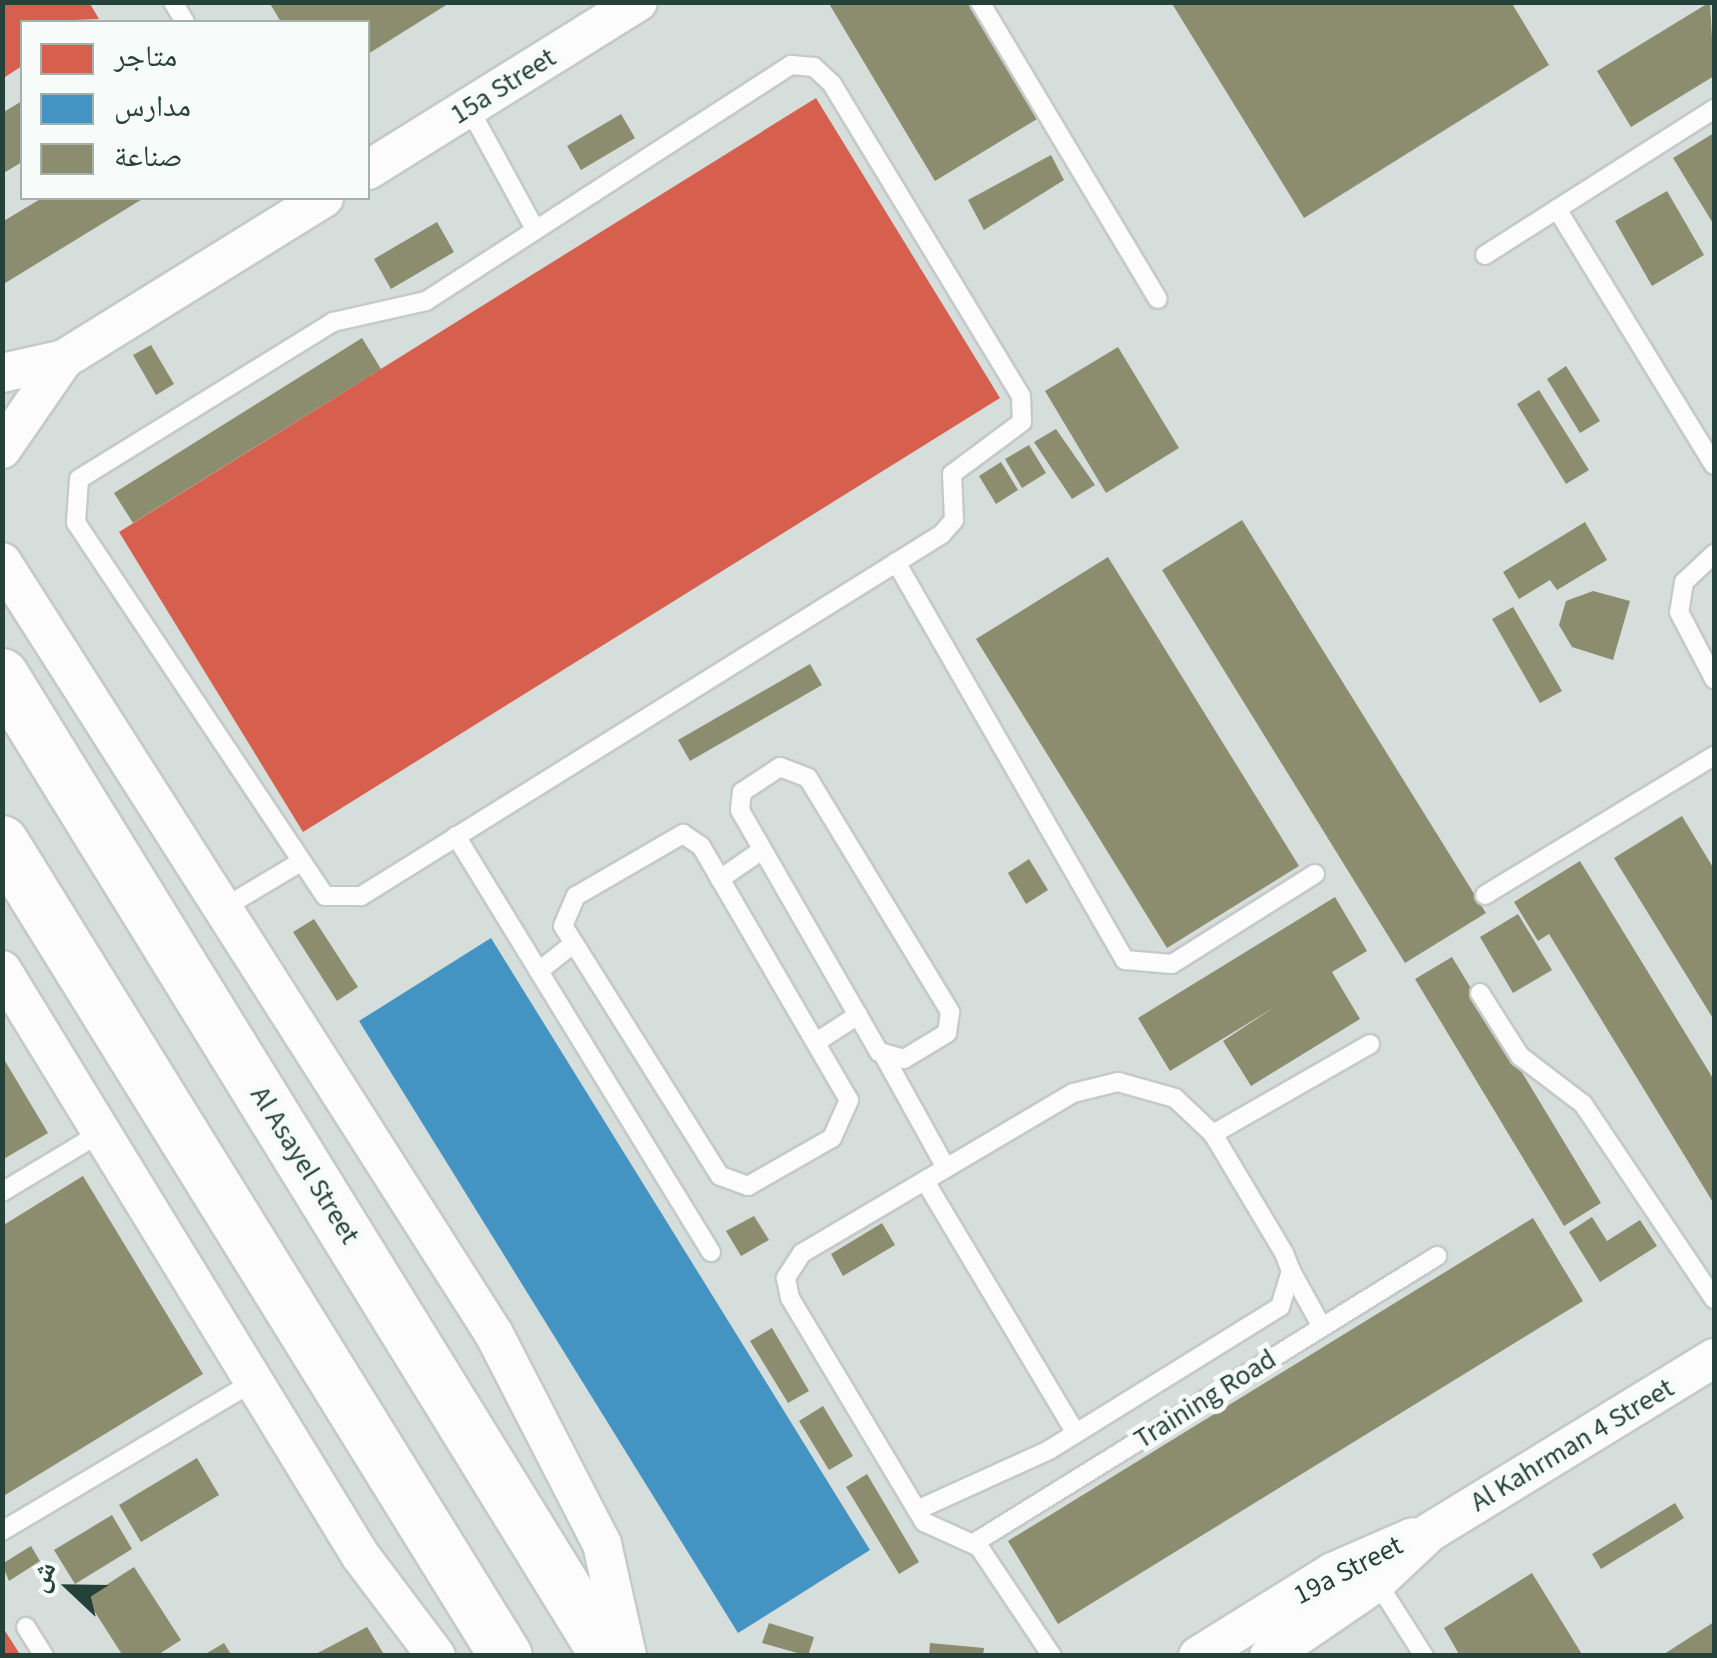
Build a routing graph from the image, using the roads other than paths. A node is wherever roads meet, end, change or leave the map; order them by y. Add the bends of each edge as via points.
1 (638, 2) edge
2 (980, 2) edge
3 (468, 108) junction
4 (1714, 109) edge
5 (370, 169) edge
6 (305, 203) edge
7 (1557, 208) junction
8 (535, 229) junction
9 (1485, 255) dead end
10 (1158, 298) dead end
11 (64, 359) junction
12 (2, 373) edge
13 (2, 449) edge
14 (1714, 465) edge
15 (1714, 554) edge
16 (2, 562) edge
17 (896, 562) junction
18 (2, 676) edge
19 (1714, 679) edge
20 (1714, 756) edge
21 (456, 836) junction
22 (2, 842) edge
23 (762, 850) junction
24 (299, 864) junction
25 (1315, 874) dead end
26 (720, 879) junction
27 (1485, 895) dead end
28 (221, 909) junction
29 (572, 944) junction
30 (2, 970) edge
31 (539, 971) junction
32 (1480, 993) dead end
33 (858, 1015) junction
34 (818, 1041) junction
35 (1370, 1044) dead end
36 (884, 1056) junction
37 (102, 1132) junction
38 (1213, 1134) junction
39 (946, 1168) junction
40 (925, 1182) junction
41 (2, 1192) edge
42 (711, 1252) dead end
43 (1437, 1256) dead end
44 (1291, 1271) junction
45 (1714, 1300) edge
46 (1322, 1327) junction
47 (1714, 1358) edge
48 (253, 1382) junction
49 (1076, 1433) junction
50 (917, 1510) junction
51 (2, 1531) edge
52 (1430, 1532) junction
53 (974, 1543) junction
54 (1377, 1582) junction
55 (26, 1627) dead end
56 (1053, 1655) edge
57 (44, 1656) edge
58 (436, 1656) edge
59 (506, 1656) edge
60 (608, 1656) edge
61 (627, 1656) edge
62 (1198, 1656) edge
63 (1269, 1656) edge
64 (1424, 1656) edge

1 - 3 street, 15a Street
2 - 10 lane
3 - 5 street, 15a Street
3 - 8 lane
4 - 7 lane
6 - 11 street
7 - 9 lane
7 - 14 lane
8 - 17 lane via 780,68 825,74 1024,404 1018,429 952,474 950,528
8 - 24 lane via 426,301 332,322 88,471 74,490 76,522
11 - 12 street
11 - 13 street
15 - 19 lane via 1684,582 1679,612
16 - 28 street
17 - 21 lane
17 - 25 lane via 1125,960 1172,964
18 - 60 main road, Al Asayel Street
20 - 27 lane
21 - 24 lane via 352,899 325,896
21 - 31 lane
22 - 59 main road
23 - 26 lane
23 - 33 lane
23 - 36 lane via 740,810 742,792 780,767 801,771 950,1012 942,1038 904,1059
24 - 28 lane
26 - 29 lane via 696,841 672,834 568,903 563,926
26 - 34 lane
28 - 61 street via 539,1414 602,1544
29 - 31 lane
29 - 34 lane via 731,1185 748,1186 845,1122 846,1088
30 - 37 street
31 - 42 lane
32 - 45 lane via 1520,1056 1591,1114
33 - 34 lane
33 - 36 lane
35 - 38 lane
36 - 39 lane
37 - 41 lane
37 - 48 street
38 - 39 lane via 1158,1089 1098,1084
38 - 44 lane
39 - 40 lane
40 - 49 lane
40 - 50 lane via 802,1253 786,1278
43 - 46 lane, Training Road
44 - 46 lane
44 - 49 lane via 1280,1307
46 - 53 lane, Training Road
47 - 52 street, Al Kahrman 4 Street
48 - 51 lane
48 - 58 street via 390,1601
49 - 50 lane
50 - 53 lane via 938,1532
52 - 54 street, 19a Street
52 - 62 street, 19a Street via 1333,1572
53 - 56 lane
54 - 63 street, 19a Street
54 - 64 lane
55 - 57 lane

